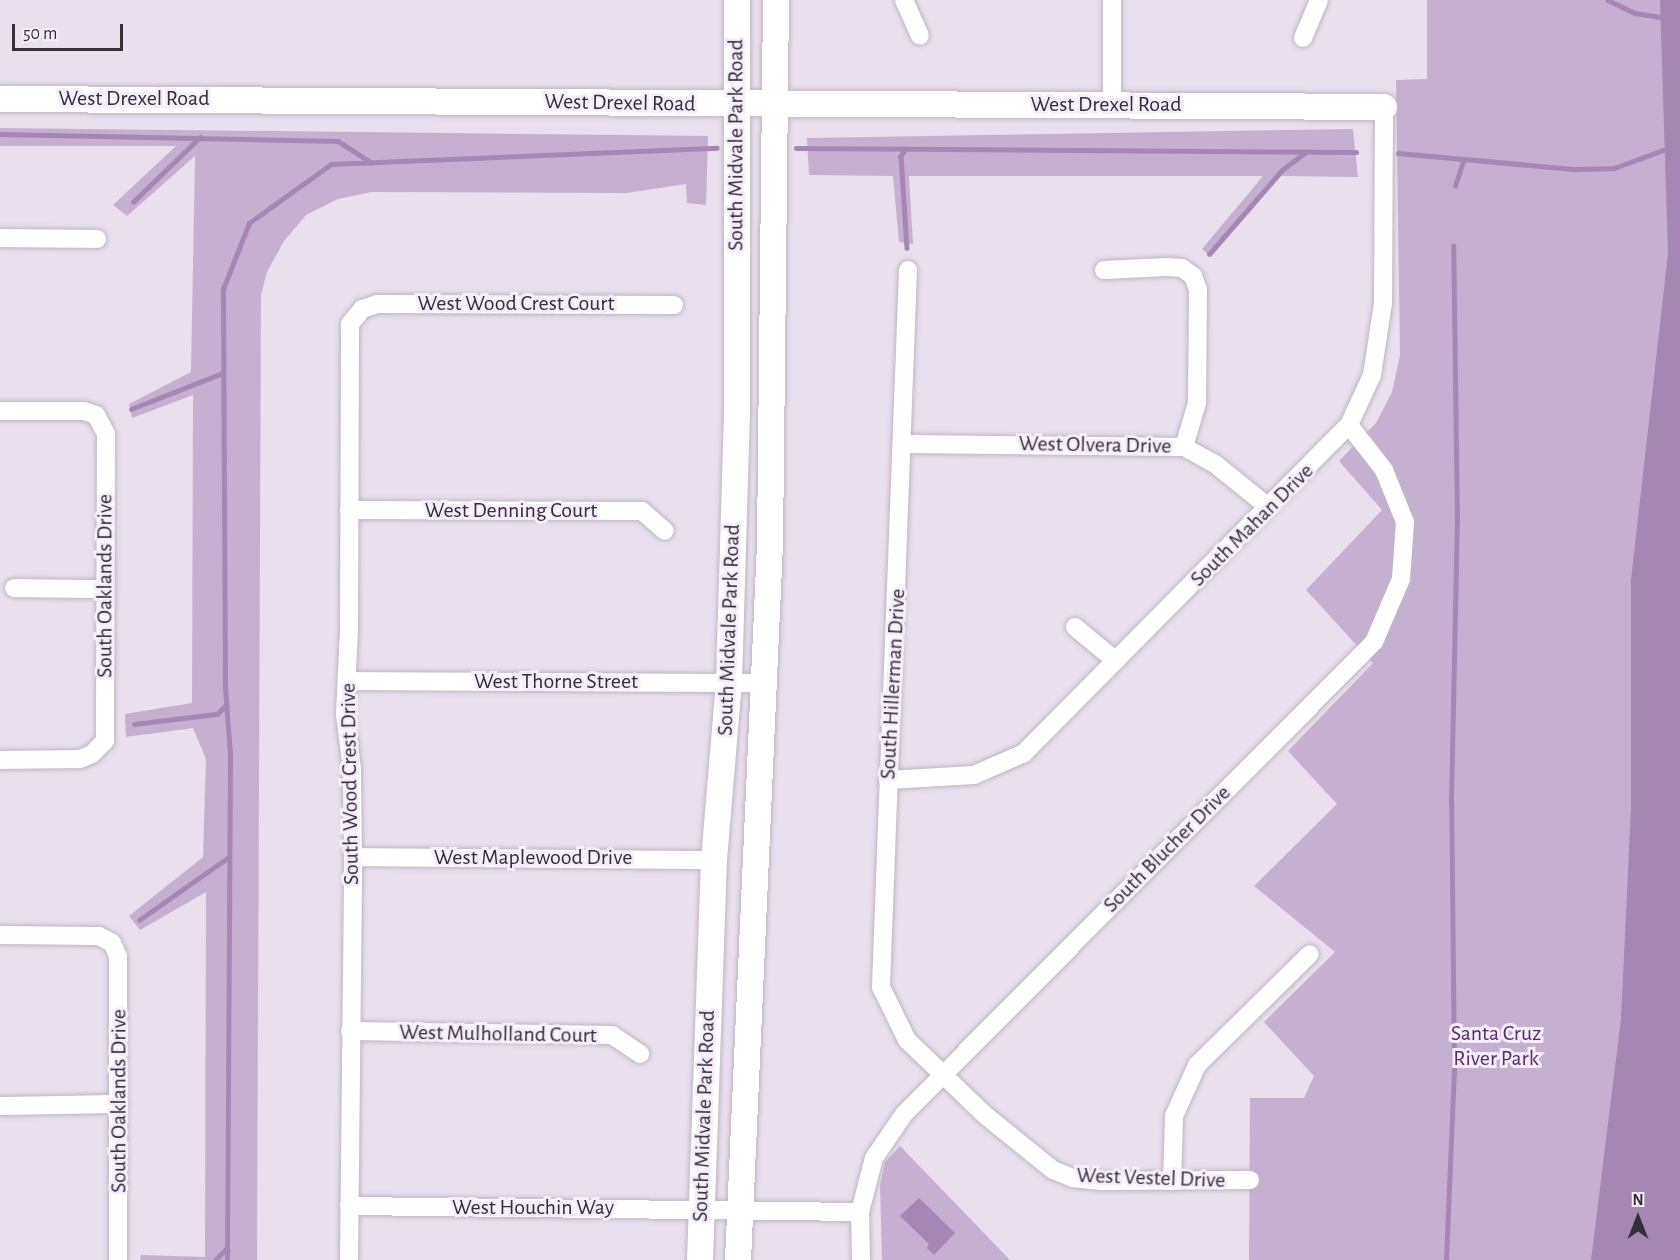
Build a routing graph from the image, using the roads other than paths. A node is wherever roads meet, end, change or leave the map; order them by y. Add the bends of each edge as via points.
1 (736, 0) edge
2 (776, 0) edge
3 (904, 0) edge
4 (1112, 0) edge
5 (1319, 0) edge
6 (920, 36) dead end
7 (1303, 38) dead end
8 (0, 99) edge
9 (776, 102) junction
10 (736, 105) junction
11 (1112, 105) junction
12 (1384, 107) joint
13 (0, 238) edge
14 (97, 239) dead end
15 (908, 270) dead end
16 (1104, 270) dead end
17 (674, 305) dead end
18 (356, 308) joint
19 (0, 411) edge
20 (1349, 425) junction
21 (904, 444) junction
22 (1184, 447) junction
23 (1267, 506) junction
24 (349, 510) junction
25 (665, 531) dead end
26 (14, 588) dead end
27 (102, 589) junction
28 (1075, 627) dead end
29 (1116, 661) junction
30 (348, 681) junction
31 (729, 682) junction
32 (764, 683) junction
33 (0, 760) edge
34 (888, 780) junction
35 (353, 857) junction
36 (714, 860) junction
37 (0, 935) edge
38 (1310, 954) dead end
39 (350, 1031) junction
40 (640, 1054) dead end
41 (944, 1076) junction
42 (119, 1104) junction
43 (0, 1106) edge
44 (1250, 1180) dead end
45 (1172, 1181) junction
46 (349, 1206) junction
47 (718, 1209) junction
48 (860, 1212) junction
49 (118, 1260) edge
50 (349, 1260) edge
51 (699, 1260) edge
52 (738, 1260) edge
53 (861, 1260) edge

1 - 10 main road, South Midvale Park Road
2 - 9 main road, South Midvale Park Road
3 - 6 street
4 - 11 street
5 - 7 street
8 - 10 main road, West Drexel Road
9 - 10 main road, West Drexel Road
9 - 11 main road, West Drexel Road
9 - 32 main road, South Midvale Park Road via 775,374
10 - 31 main road, South Midvale Park Road via 737,411
11 - 12 main road, West Drexel Road
12 - 20 street, South Mahan Drive via 1383,303 1372,375
13 - 14 street
15 - 21 street, South Hillerman Drive
16 - 22 street via 1182,268 1193,276 1198,290 1197,402
17 - 18 street, West Wood Crest Court via 384,303
18 - 24 street, South Wood Crest Drive via 348,340
19 - 27 street, South Oaklands Drive via 84,411 104,415
20 - 23 street, South Mahan Drive via 1306,472
20 - 41 street, South Blucher Drive via 1384,470 1405,522 1401,579 1374,642
21 - 22 street, West Olvera Drive
21 - 34 street, South Hillerman Drive
22 - 23 street, West Olvera Drive via 1215,464
23 - 29 street, South Mahan Drive
24 - 25 street, West Denning Court via 642,511
24 - 30 street, South Wood Crest Drive
26 - 27 street
27 - 33 street, South Oaklands Drive via 106,734 99,754 80,759
28 - 29 street
29 - 34 street, South Mahan Drive via 1024,753 974,775
30 - 31 street, West Thorne Street
30 - 35 street, South Wood Crest Drive via 345,714 352,769
31 - 32 street, West Thorne Street
31 - 36 main road, South Midvale Park Road
32 - 47 main road, South Midvale Park Road
34 - 41 street, South Hillerman Drive via 881,987 907,1040
35 - 36 street, West Maplewood Drive
35 - 39 street, South Wood Crest Drive
36 - 47 main road, South Midvale Park Road
37 - 42 street, South Oaklands Drive via 118,937
38 - 45 street via 1197,1065 1174,1116
39 - 40 street, West Mulholland Court via 612,1035
39 - 46 street, South Wood Crest Drive
41 - 45 street, West Vestel Drive via 1053,1170 1073,1178 1104,1181
41 - 48 street, South Blucher Drive via 904,1114 874,1158
42 - 43 street
42 - 49 street, South Oaklands Drive
44 - 45 street, West Vestel Drive
46 - 47 street, West Houchin Way
46 - 50 street, South Wood Crest Drive
47 - 48 street, West Houchin Way
47 - 51 main road, South Midvale Park Road
47 - 52 main road, South Midvale Park Road
48 - 53 street, South Blucher Drive

